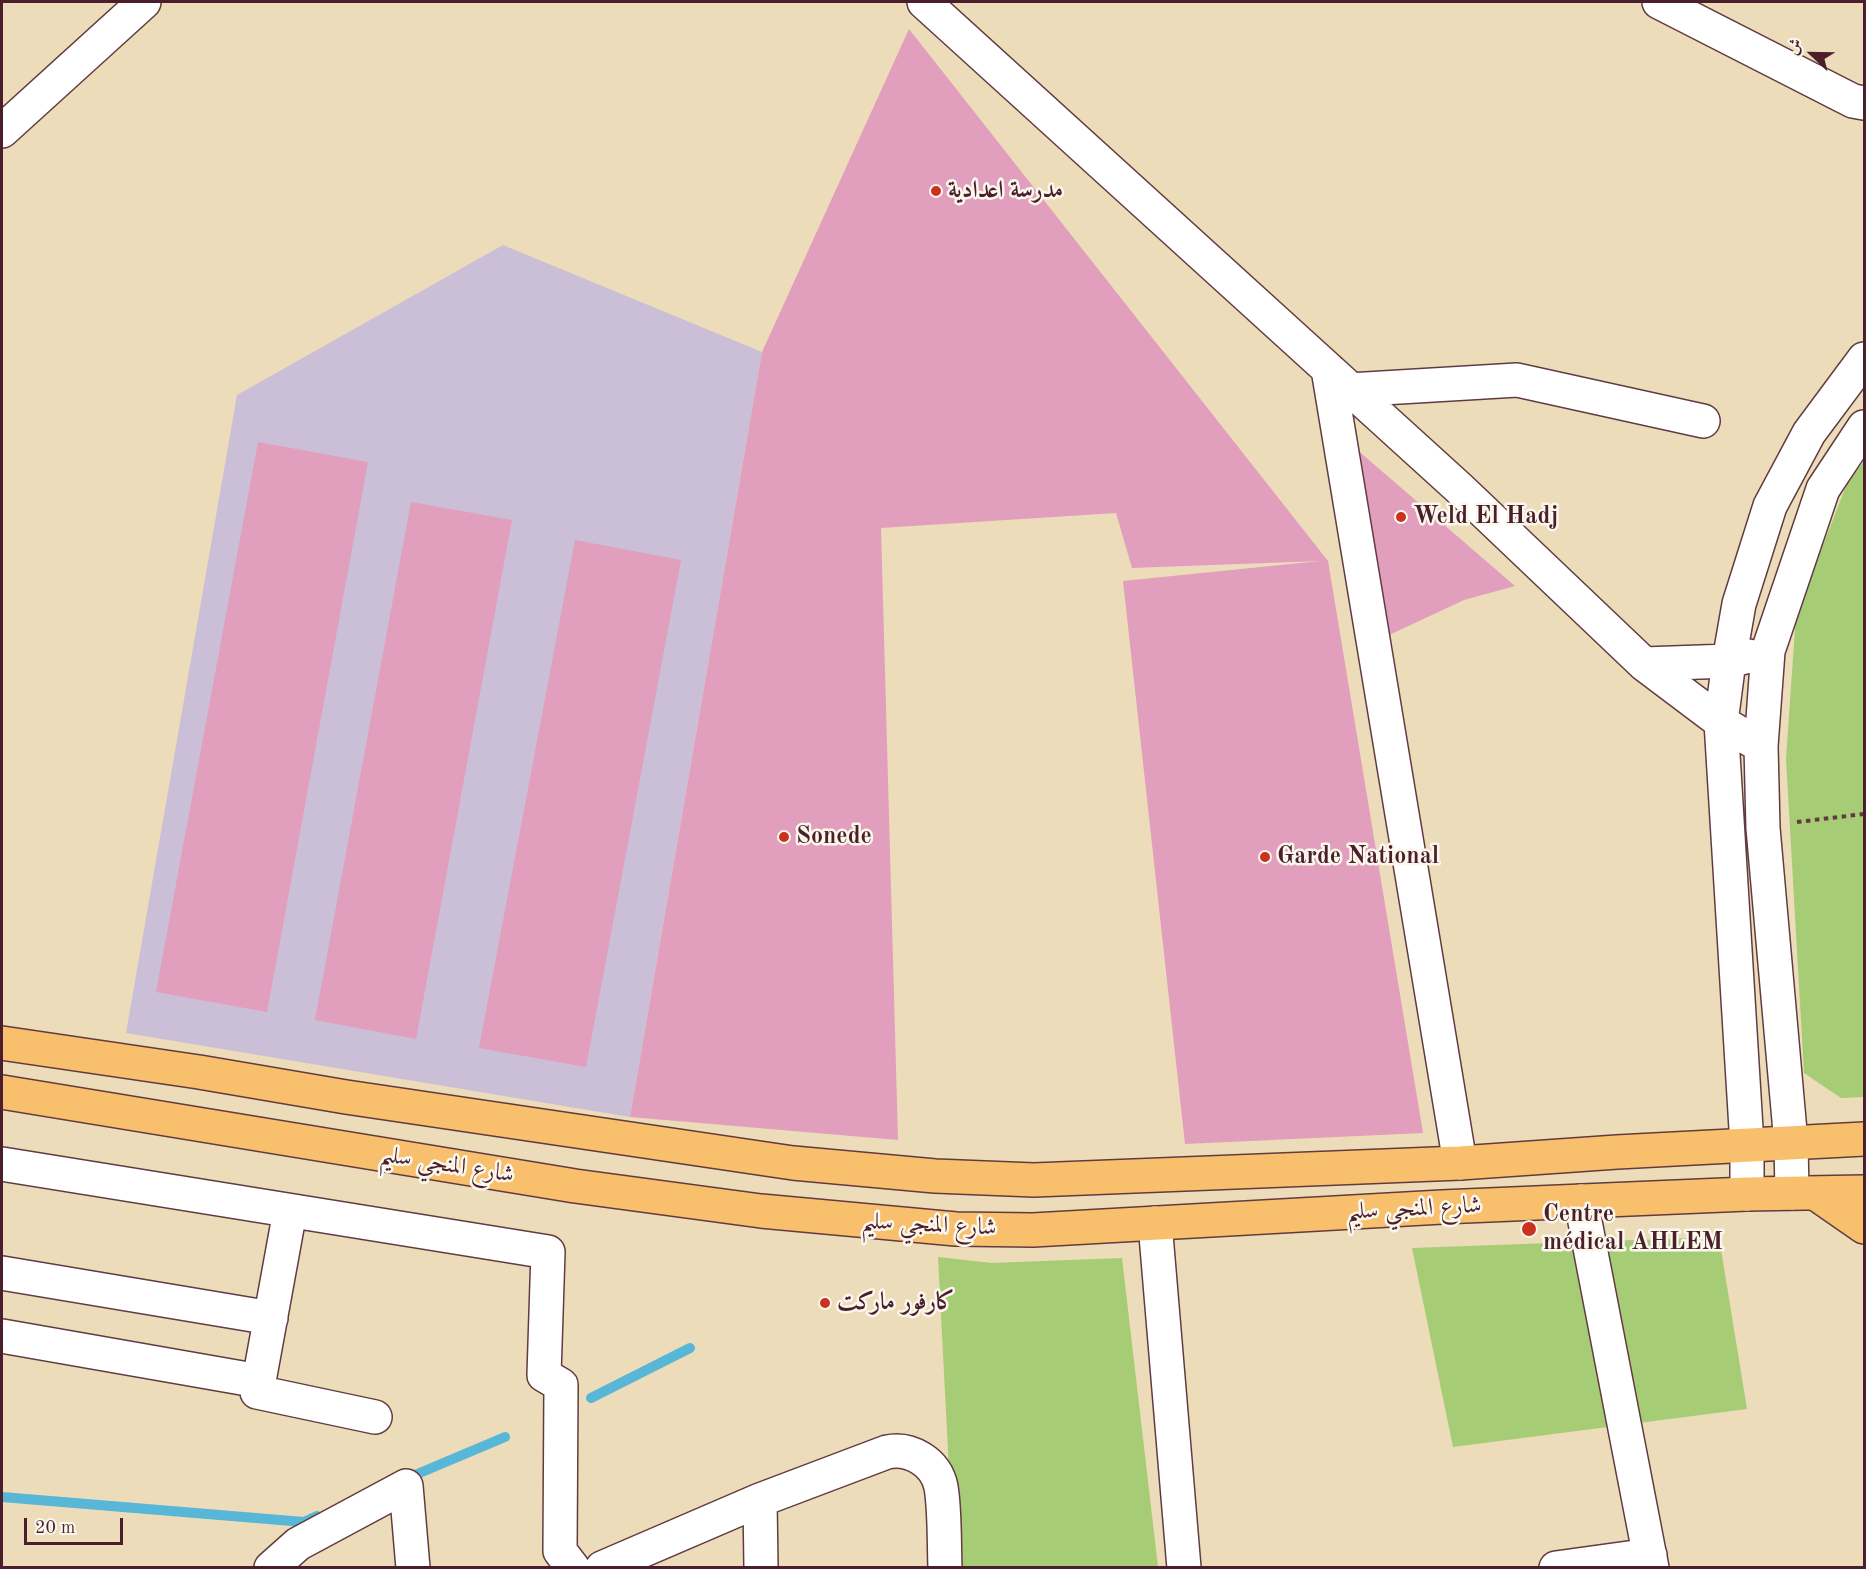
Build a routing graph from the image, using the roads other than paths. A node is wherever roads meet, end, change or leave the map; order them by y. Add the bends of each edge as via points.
1 (144, 2) edge
2 (924, 2) edge
3 (1659, 2) edge
4 (1864, 103) edge
5 (2, 131) edge
6 (1864, 359) edge
7 (1339, 379) junction
8 (1703, 421) dead end
9 (1864, 428) edge
10 (1768, 651) junction
11 (1729, 661) junction
12 (1644, 664) junction
13 (1721, 722) junction
14 (1761, 746) junction
15 (2, 1043) edge
16 (2, 1092) edge
17 (1864, 1139) edge
18 (1791, 1143) junction
19 (1747, 1145) junction
20 (1460, 1163) junction
21 (2, 1164) edge
22 (1864, 1192) edge
23 (1804, 1193) junction
24 (1747, 1194) junction
25 (1581, 1201) junction
26 (290, 1210) junction
27 (1155, 1223) junction
28 (1864, 1227) edge
29 (2, 1273) edge
30 (271, 1318) junction
31 (2, 1336) edge
32 (259, 1381) junction
33 (375, 1417) dead end
34 (760, 1500) junction
35 (1651, 1561) edge
36 (271, 1568) edge
37 (412, 1568) edge
38 (573, 1568) edge
39 (602, 1568) edge
40 (761, 1568) edge
41 (945, 1568) edge
42 (1184, 1568) edge
43 (1556, 1568) edge

1 - 5 street
2 - 7 street
3 - 4 street via 1853,101
6 - 11 street via 1809,433 1770,506 1739,604
7 - 8 street via 1517,380
7 - 12 street
7 - 20 street
9 - 10 street via 1822,489
10 - 11 street
10 - 14 street
11 - 12 street
11 - 13 street
12 - 13 street
13 - 14 street
13 - 19 street
14 - 18 street via 1763,828
15 - 20 main road, شارع المنجي سليم via 793,1163 935,1176 1034,1180
16 - 27 main road, شارع المنجي سليم via 575,1186 761,1211 956,1229 1033,1230
17 - 18 main road, شارع المنجي سليم
18 - 19 main road, شارع المنجي سليم
18 - 23 street
19 - 20 main road, شارع المنجي سليم
19 - 24 street
21 - 26 street
22 - 23 main road, شارع المنجي سليم
23 - 24 main road, شارع المنجي سليم
23 - 28 main road
24 - 25 main road, شارع المنجي سليم
25 - 27 main road, شارع المنجي سليم
25 - 35 street
26 - 30 street
26 - 38 street via 548,1252 544,1375 561,1385 560,1551
27 - 42 street
29 - 30 street
30 - 32 street
31 - 32 street
32 - 33 street via 256,1392
34 - 39 street
34 - 40 street
34 - 41 street via 887,1452 910,1452 923,1459 941,1485
35 - 43 street
36 - 37 street via 297,1544 406,1486

